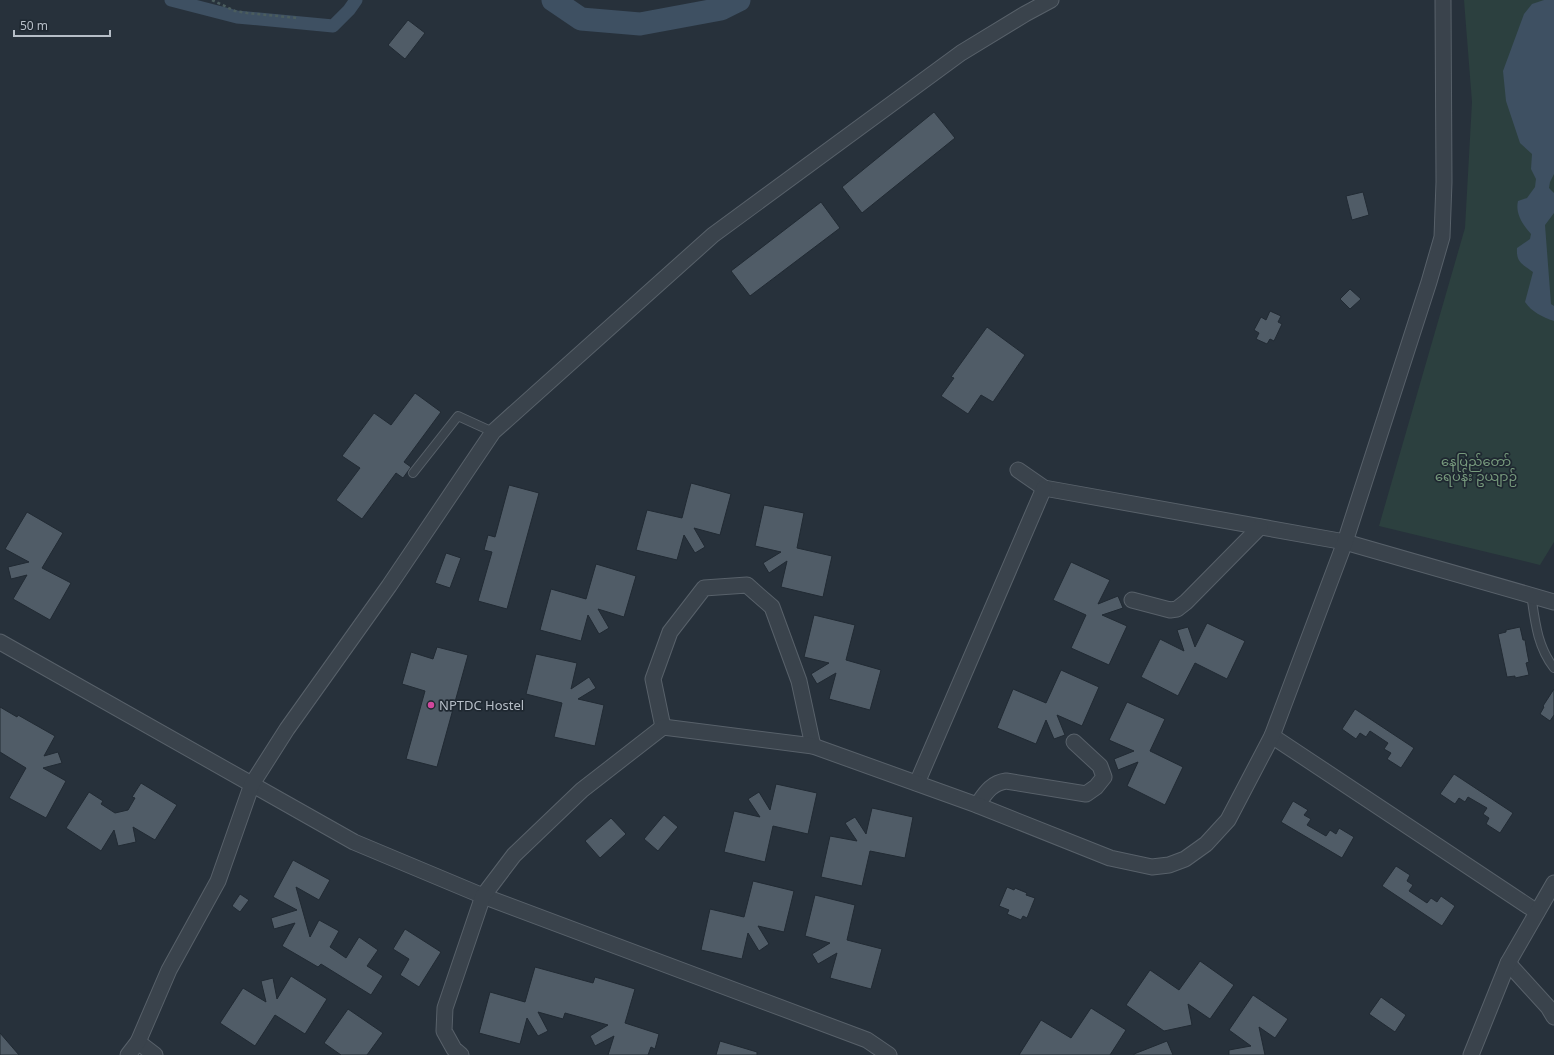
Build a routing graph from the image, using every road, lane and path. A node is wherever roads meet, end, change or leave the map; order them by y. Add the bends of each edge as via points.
1 (212, 0) edge
2 (1052, 0) edge
3 (1443, 0) edge
4 (297, 18) dead end
5 (493, 432) junction
6 (1018, 470) dead end
7 (413, 473) dead end
8 (1044, 488) junction
9 (1260, 527) junction
10 (1345, 542) junction
11 (1531, 594) junction
12 (1132, 600) dead end
13 (1554, 602) edge
14 (0, 642) edge
15 (1554, 668) edge
16 (663, 728) junction
17 (1272, 736) junction
18 (1074, 742) dead end
19 (813, 746) junction
20 (252, 784) junction
21 (917, 784) junction
22 (977, 805) junction
23 (1554, 883) edge
24 (483, 896) junction
25 (1537, 912) junction
26 (1508, 963) junction
27 (1554, 1017) edge
28 (138, 1042) junction
29 (128, 1055) edge
30 (155, 1055) edge
31 (462, 1055) edge
32 (889, 1055) edge
33 (1471, 1055) edge

1 - 4 path via 247,14
2 - 5 street via 961,52 713,236
3 - 10 street via 1442,237
5 - 7 lane via 458,416
5 - 20 street via 287,729
6 - 8 street
8 - 9 street
8 - 21 street
9 - 10 street
9 - 12 street via 1177,609 1170,610
10 - 11 street
10 - 17 street
11 - 13 street
11 - 15 lane via 1537,636
14 - 20 street
16 - 19 street
16 - 19 street via 653,679 670,632 704,588 747,585 772,607 799,681
16 - 24 street via 582,790 514,856
17 - 22 street via 1228,820 1206,844 1185,859 1169,865 1152,867 1110,858
17 - 25 street
18 - 22 street via 1100,766 1104,777 1086,794 1006,781 997,782
19 - 21 street
20 - 24 street via 354,842
20 - 28 street via 218,881 169,970
21 - 22 street
23 - 25 street
24 - 31 street via 445,1008 444,1031 454,1049
24 - 32 street via 867,1040
25 - 26 street
26 - 27 street
26 - 33 street
28 - 29 street
28 - 30 street

